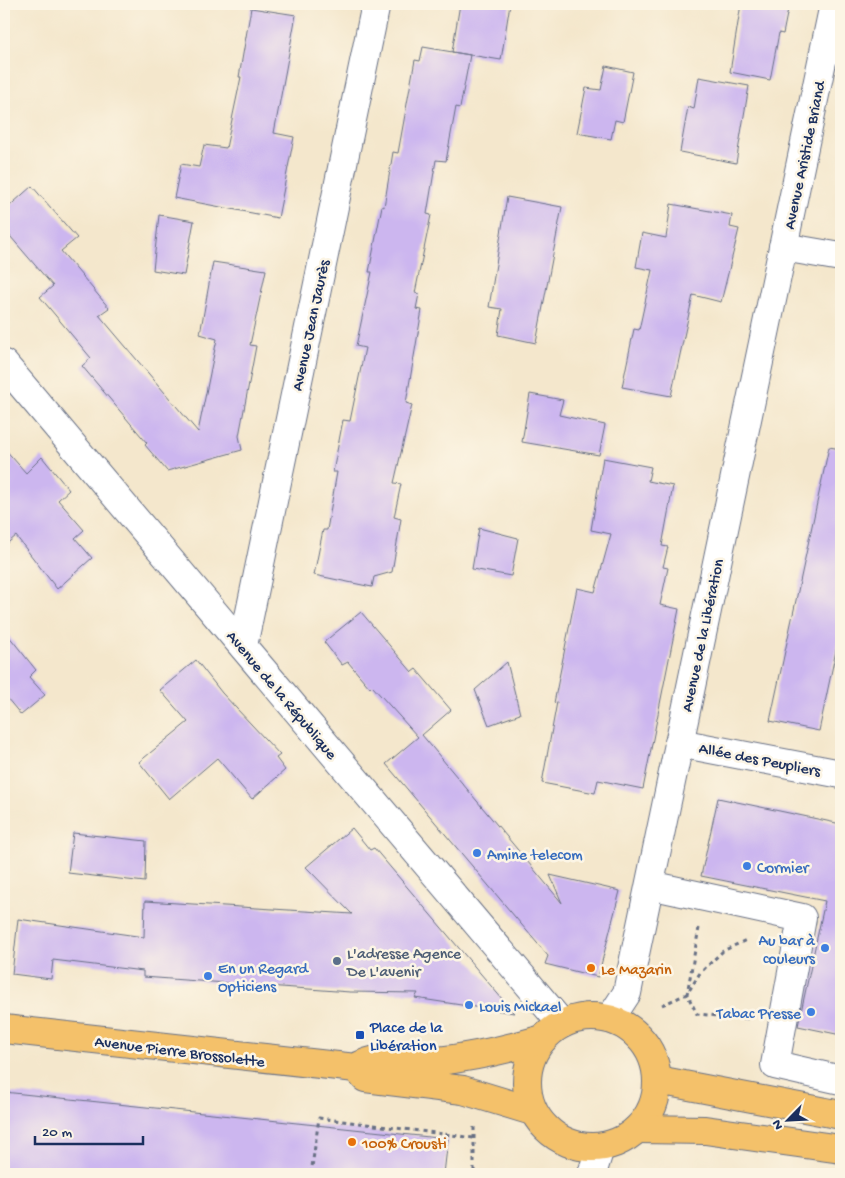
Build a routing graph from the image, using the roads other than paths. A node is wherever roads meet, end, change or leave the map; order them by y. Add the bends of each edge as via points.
1 (376, 4) edge
2 (834, 4) edge
3 (783, 247) junction
4 (841, 257) edge
5 (4, 364) edge
6 (243, 646) junction
7 (679, 742) junction
8 (841, 774) edge
9 (650, 885) junction
10 (610, 1020) junction
11 (4, 1029) edge
12 (552, 1032) junction
13 (356, 1068) junction
14 (658, 1080) junction
15 (841, 1080) edge
16 (532, 1111) junction
17 (841, 1115) edge
18 (639, 1129) junction
19 (834, 1145) edge
20 (600, 1148) junction
21 (592, 1174) edge

1 - 6 street, Avenue Jean Jaurès
2 - 3 street, Avenue Aristide Briand
3 - 4 street
3 - 7 street, Avenue de la Libération
5 - 6 street, Avenue de la République
6 - 12 street, Avenue de la République
7 - 8 street, Allée des Peupliers
7 - 9 street, Avenue de la Libération
9 - 10 street, Avenue de la Libération via 627,993
9 - 15 street via 802,918 775,1065
10 - 12 main road via 585,1017
10 - 14 main road via 641,1038 651,1054
11 - 13 main road, Avenue Pierre Brossolette
12 - 13 main road, Avenue Pierre Brossolette via 480,1055 435,1062 366,1060
12 - 16 main road via 530,1060 526,1084
13 - 16 main road, Avenue Pierre Brossolette via 365,1078 463,1090
14 - 17 main road
14 - 18 main road via 651,1111
16 - 20 main road via 549,1133 573,1146
18 - 19 main road via 705,1130
18 - 20 main road via 622,1142
20 - 21 street

